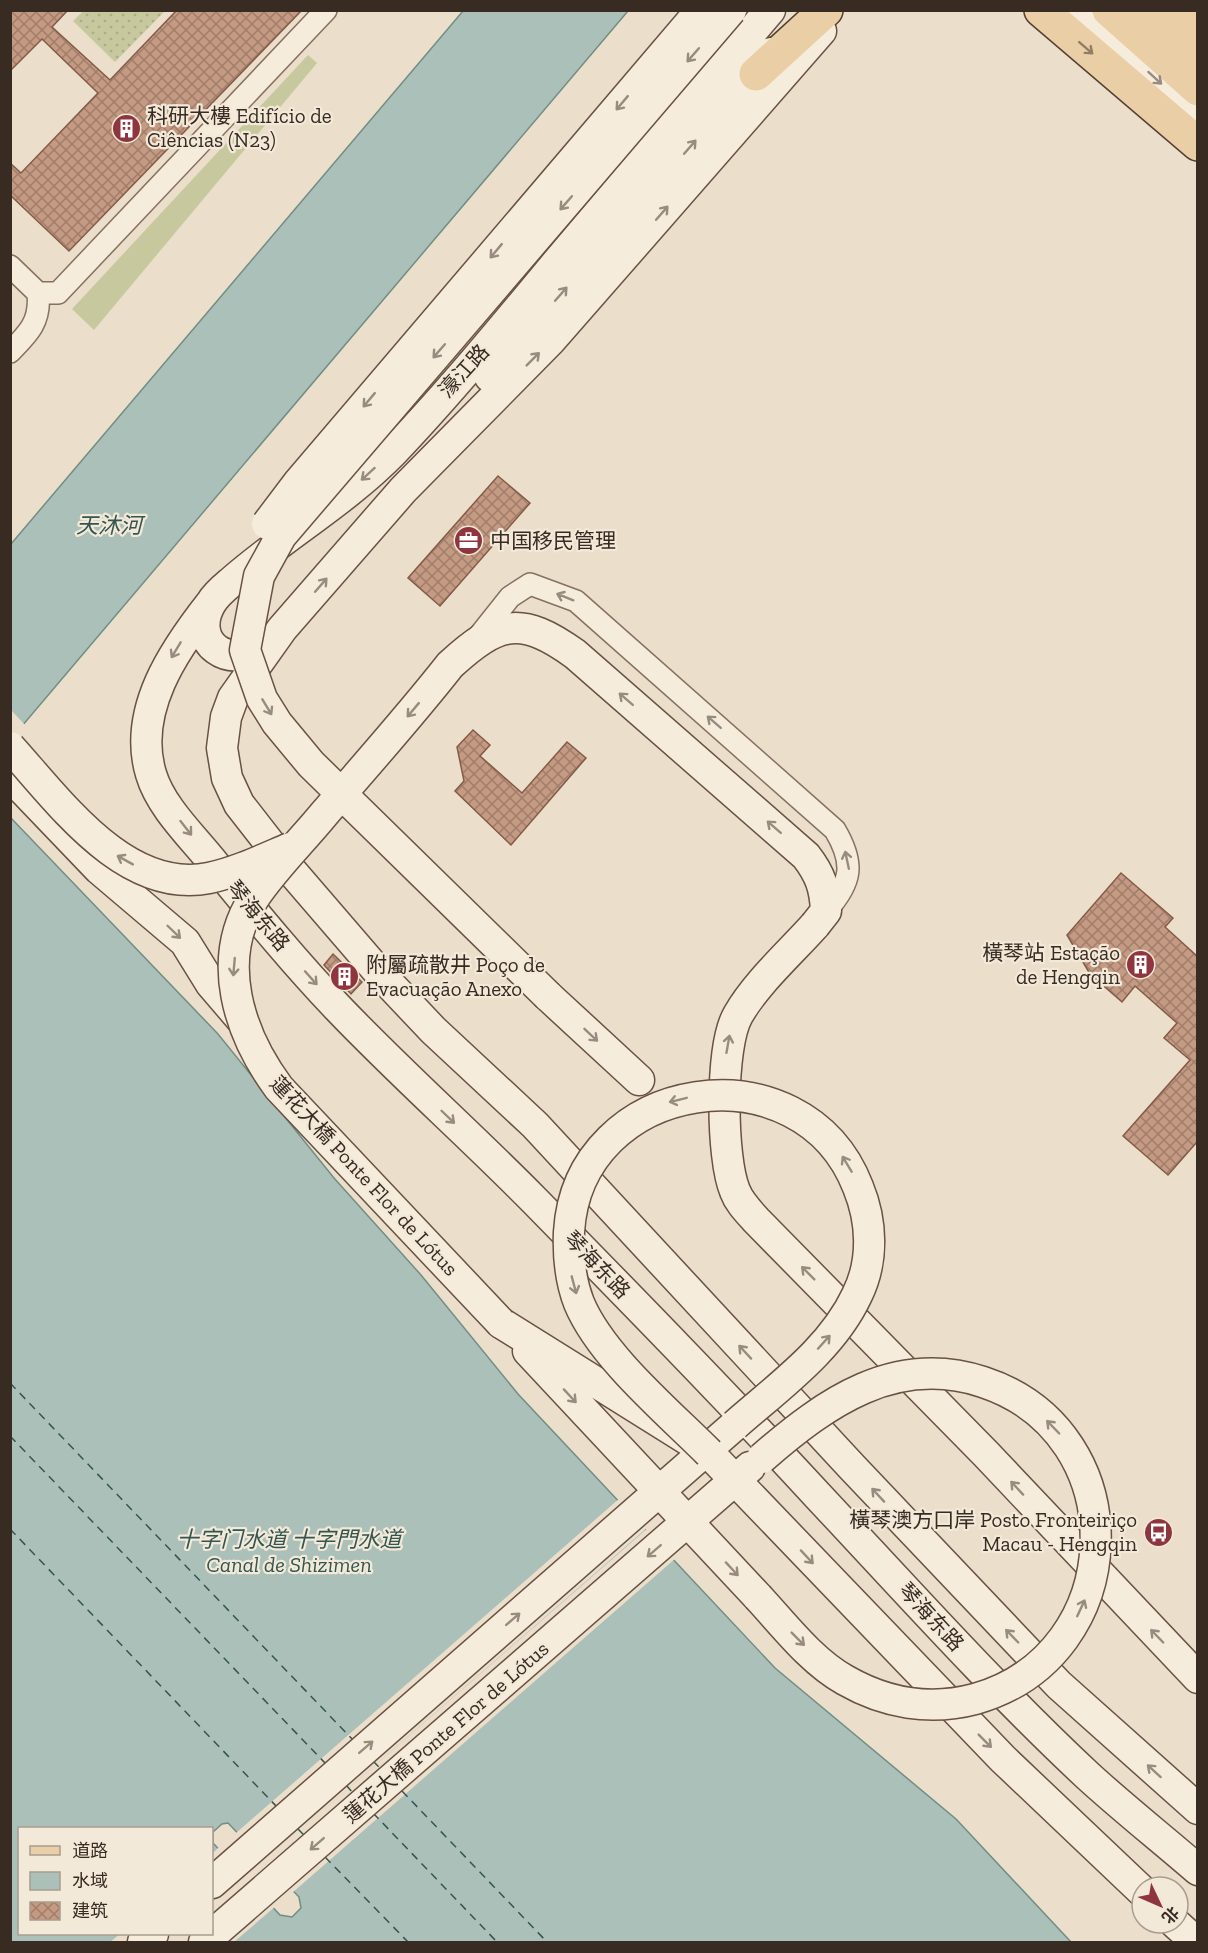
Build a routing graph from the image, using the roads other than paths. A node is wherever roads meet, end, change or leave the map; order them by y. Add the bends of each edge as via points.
1 (326, 10) edge
2 (701, 10) edge
3 (731, 10) edge
4 (770, 10) edge
5 (804, 10) edge
6 (826, 10) edge
7 (839, 10) edge
8 (1041, 10) edge
9 (1080, 10) edge
10 (1108, 10) edge
11 (1144, 10) edge
12 (1187, 10) edge
13 (1197, 20) edge
14 (1197, 56) edge
15 (756, 74) junction
16 (1197, 89) edge
17 (1197, 115) edge
18 (1197, 144) edge
19 (10, 266) edge
20 (48, 293) junction
21 (515, 330) junction
22 (10, 352) edge
23 (403, 490) junction
24 (211, 603) junction
25 (282, 629) junction
26 (472, 645) junction
27 (245, 650) junction
28 (10, 747) edge
29 (10, 776) edge
30 (299, 844) junction
31 (826, 911) junction
32 (240, 1018) junction
33 (639, 1080) dead end
34 (501, 1323) junction
35 (709, 1453) junction
36 (1197, 1678) edge
37 (333, 1777) junction
38 (360, 1807) junction
39 (1197, 1809) edge
40 (1197, 1870) edge
41 (1130, 1880) edge
42 (213, 1881) edge
43 (213, 1934) edge

1 - 20 street
2 -> 27 main road, bridge via 269,521 247,567 242,600
3 -> 27 main road, bridge via 281,536 259,576
4 - 21 main road, 濠江路
5 - 15 main road, 濠江路
6 - 15 main road
23 -> 7 main road via 551,340
8 -> 18 main road
9 -> 17 main road
10 - 16 main road
11 - 14 main road
12 - 13 main road
21 -> 15 main road, 濠江路
19 - 20 street
20 - 22 street via 31,331
21 - 23 main road
21 -> 24 main road, 濠江路 via 392,453 261,555
25 -> 23 main road
24 - 25 main road via 205,626 207,639 224,654 240,658 257,651
24 -> 40 main road, 琴海东路 via 167,665 153,698 147,743 150,773 161,796 181,822 335,1005 642,1311 1035,1725
39 -> 25 main road via 1059,1685 535,1125 433,1030 319,903 239,804 227,778 222,748 226,717 233,698
26 -> 30 main road, 蓮花大橋 Ponte Flor de Lótus, bridge via 450,665
31 -> 26 main road, 蓮花大橋 Ponte Flor de Lótus, bridge via 825,890 806,856 575,654 546,635 526,628 492,633
31 -> 26 street, bridge via 839,896 849,871 835,830 576,601 530,584 510,597
27 -> 33 main road, bridge via 262,699 311,764
30 -> 28 main road, bridge via 207,879 166,877 119,857 101,844
29 -> 32 main road via 99,869 184,942 211,984
30 -> 32 main road, 蓮花大橋 Ponte Flor de Lótus, bridge via 269,878 241,924 233,973
36 -> 31 main road, bridge via 986,1454 756,1220 735,1192 729,1164 724,1087 732,1026 747,1002
32 - 34 main road, 蓮花大橋 Ponte Flor de Lótus, bridge via 261,1064 279,1088
34 - 35 main road, 蓮花大橋 Ponte Flor de Lótus, bridge
34 -> 38 main road, 蓮花大橋 Ponte Flor de Lótus, bridge via 637,1469 678,1511 686,1520 694,1529 803,1644 844,1680 863,1689 908,1704 930,1705 969,1700 1011,1685 1034,1670 1067,1634 1091,1584 1096,1524 1090,1492 1072,1450 1058,1431 1018,1398 982,1382 941,1375 893,1378 844,1396 787,1436 690,1520 681,1527
37 -> 35 main road, 蓮花大橋 Ponte Flor de Lótus, bridge via 359,1753 645,1503 699,1456 708,1449 801,1366 842,1322 858,1294 870,1240 867,1215 854,1175 826,1137 798,1115 774,1104 726,1093 674,1100 614,1135 588,1165 576,1190 568,1244 572,1282 603,1343 623,1365 701,1445
35 -> 41 main road, 蓮花大橋 Ponte Flor de Lótus, bridge via 987,1743
37 - 38 main road
37 - 42 main road, 蓮花大橋 Ponte Flor de Lótus
38 -> 43 main road, 蓮花大橋 Ponte Flor de Lótus

